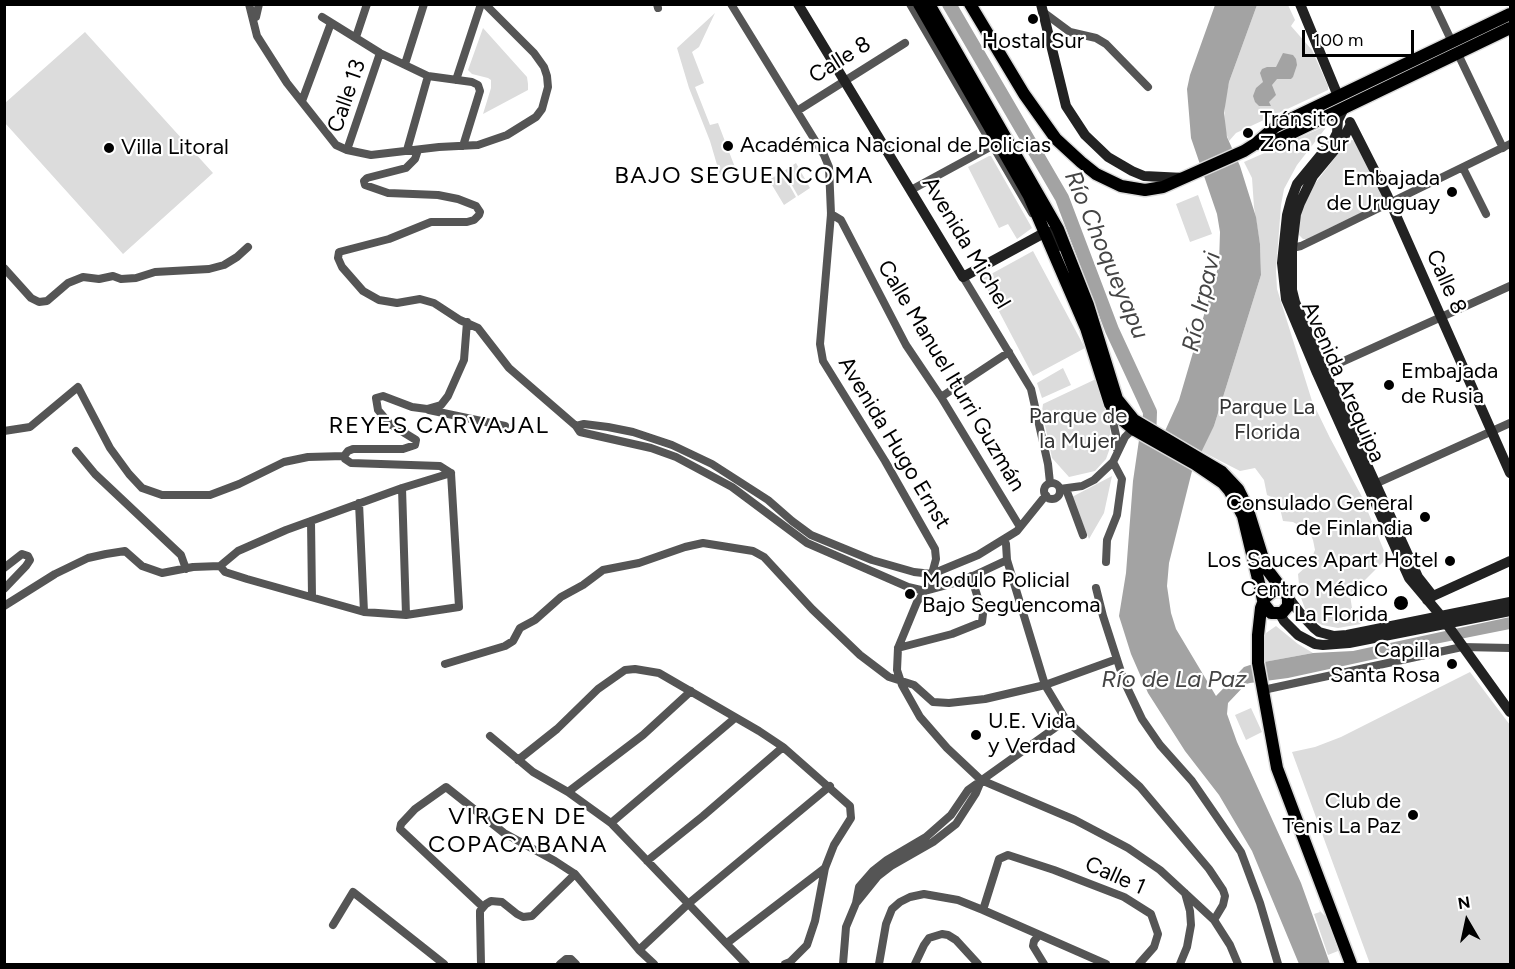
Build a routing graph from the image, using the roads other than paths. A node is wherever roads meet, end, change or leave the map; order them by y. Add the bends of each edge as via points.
1 (249, 4) edge
2 (260, 4) edge
3 (367, 4) edge
4 (424, 4) edge
5 (481, 4) edge
6 (485, 4) edge
7 (731, 4) edge
8 (798, 4) edge
9 (910, 4) edge
10 (919, 4) edge
11 (929, 4) edge
12 (970, 4) edge
13 (1300, 4) edge
14 (1434, 4) edge
15 (1042, 8) edge
16 (1510, 14) edge
17 (321, 17) dead end
18 (253, 19) junction
19 (331, 23) junction
20 (1510, 28) edge
21 (356, 36) junction
22 (1452, 42) junction
23 (905, 43) dead end
24 (380, 53) junction
25 (1458, 54) junction
26 (405, 64) junction
27 (428, 76) junction
28 (456, 80) junction
29 (844, 80) junction
30 (1148, 87) dead end
31 (1338, 96) junction
32 (302, 100) junction
33 (1344, 108) junction
34 (797, 111) junction
35 (1352, 124) junction
36 (1255, 144) junction
37 (463, 146) junction
38 (992, 146) junction
39 (1507, 146) edge
40 (347, 150) junction
41 (408, 150) junction
42 (418, 150) junction
43 (1462, 168) junction
44 (1190, 175) junction
45 (1144, 176) junction
46 (911, 190) junction
47 (1145, 190) junction
48 (1390, 204) junction
49 (831, 214) junction
50 (1486, 214) dead end
51 (1040, 220) junction
52 (1044, 233) junction
53 (248, 247) dead end
54 (1288, 248) junction
55 (4, 268) edge
56 (963, 277) junction
57 (1510, 286) edge
58 (1091, 315) junction
59 (1440, 316) junction
60 (467, 322) junction
61 (1009, 352) junction
62 (1320, 371) junction
63 (941, 397) junction
64 (1110, 404) junction
65 (427, 409) junction
66 (1510, 423) edge
67 (505, 426) dead end
68 (576, 426) junction
69 (1134, 427) junction
70 (4, 431) edge
71 (1492, 431) junction
72 (76, 451) dead end
73 (344, 456) junction
74 (1115, 458) junction
75 (1196, 461) junction
76 (451, 473) junction
77 (1510, 473) edge
78 (1050, 483) junction
79 (1372, 485) junction
80 (402, 488) junction
81 (1063, 489) junction
82 (1046, 495) junction
83 (359, 503) junction
84 (311, 521) junction
85 (1020, 526) junction
86 (811, 535) junction
87 (1083, 535) dead end
88 (807, 543) junction
89 (1006, 549) junction
90 (1510, 561) edge
91 (1106, 562) dead end
92 (220, 566) junction
93 (4, 568) edge
94 (186, 569) junction
95 (932, 574) junction
96 (971, 576) junction
97 (1096, 588) dead end
98 (4, 589) edge
99 (925, 591) junction
100 (1285, 594) junction
101 (312, 597) junction
102 (1429, 598) junction
103 (1264, 601) junction
104 (1510, 602) edge
105 (4, 606) edge
106 (1510, 611) edge
107 (364, 612) junction
108 (1278, 614) junction
109 (406, 615) junction
110 (1420, 621) junction
111 (1445, 623) junction
112 (1258, 634) junction
113 (1459, 644) junction
114 (898, 648) junction
115 (1510, 648) edge
116 (1117, 659) junction
117 (445, 664) dead end
118 (900, 680) junction
119 (1045, 685) junction
120 (1263, 686) junction
121 (691, 691) junction
122 (1510, 712) edge
123 (735, 718) junction
124 (1066, 720) junction
125 (490, 736) dead end
126 (783, 747) junction
127 (519, 760) junction
128 (981, 780) junction
129 (830, 786) junction
130 (568, 792) junction
131 (610, 823) junction
132 (647, 861) junction
133 (825, 868) junction
134 (575, 874) junction
135 (1184, 891) junction
136 (688, 904) junction
137 (483, 907) junction
138 (983, 910) junction
139 (1214, 920) junction
140 (333, 925) dead end
141 (1039, 935) junction
142 (727, 943) junction
143 (639, 950) junction
144 (444, 964) edge
145 (481, 964) edge
146 (560, 964) edge
147 (576, 964) edge
148 (654, 964) edge
149 (746, 964) edge
150 (785, 964) edge
151 (843, 964) edge
152 (879, 964) edge
153 (915, 964) edge
154 (978, 964) edge
155 (1044, 964) edge
156 (1106, 964) edge
157 (1139, 964) edge
158 (1180, 964) edge
159 (1238, 964) edge
160 (1278, 964) edge
161 (1351, 964) edge

1 - 18 street
2 - 18 street
3 - 21 street
4 - 26 street
5 - 28 street
6 - 37 street via 534,52 544,67 548,87 542,110 531,121 507,135
7 - 34 street, Avenida Hugo Ernst
8 - 29 main road, Avenida Michel
9 - 38 street
10 - 51 main road
11 - 58 main road via 1058,229
12 - 47 main road via 1056,139 1096,174 1121,186
13 - 31 main road
14 - 22 street
15 - 30 street via 1070,32 1106,44
15 - 45 main road via 1066,106 1107,158
16 - 22 main road
17 - 19 street
18 - 32 street via 257,36
19 - 21 street
19 - 32 street
20 - 25 main road
21 - 24 street
22 - 25 main road
22 - 31 main road
23 - 29 street, Calle 8
24 - 26 street
24 - 40 street, Calle 13
25 - 33 main road
25 - 39 street
26 - 27 street
27 - 28 street
27 - 41 street
28 - 37 street via 472,82 480,91
29 - 34 street, Calle 8
29 - 46 main road, Avenida Michel
31 - 33 main road
31 - 36 main road via 1276,126
32 - 40 street via 336,145
33 - 35 main road, Calle 8
33 - 36 main road via 1271,142
33 - 54 main road, Avenida Arequipa via 1334,139 1298,184 1287,215
34 - 49 street, Avenida Hugo Ernst via 830,167
35 - 48 main road, Calle 8
35 - 54 main road, Avenida Arequipa via 1306,188
36 - 44 main road
37 - 42 street
38 - 46 street
38 - 51 street via 1022,199
39 - 43 street
40 - 41 street via 372,155
41 - 42 street
42 - 60 street via 406,168 367,178 365,185 388,193 458,199 476,206 479,215 467,222 431,222 389,239 344,250 338,258 351,279 379,300 397,303 420,299
43 - 48 street
43 - 50 street
44 - 45 main road
44 - 47 main road
45 - 47 main road via 1149,183
46 - 56 main road, Avenida Michel
48 - 54 street via 1301,246
48 - 59 main road, Calle 8
49 - 63 street, Calle Manuel Iturri Guzmán via 841,220 890,317
49 - 95 street, Avenida Hugo Ernst via 820,353 933,544 936,559
51 - 52 main road
52 - 56 main road
52 - 58 main road via 1054,234
52 - 64 main road via 1086,328
53 - 55 street via 224,265 209,269 155,272 121,279 83,277 39,302
54 - 62 main road, Avenida Arequipa via 1295,302
56 - 61 street, Avenida Michel
57 - 59 street
58 - 69 main road via 1117,399
59 - 62 street
59 - 71 main road, Calle 8
60 - 65 street via 464,360 452,389 441,405
60 - 68 street via 478,328 509,368
61 - 63 street
61 - 78 street, Avenida Michel via 1031,389
62 - 79 main road, Avenida Arequipa
63 - 85 street, Calle Manuel Iturri Guzmán
64 - 69 main road via 1121,419
64 - 74 street via 1116,435
65 - 67 street
65 - 73 street via 378,396 378,410 390,424 417,442 403,449 353,449
66 - 71 street
68 - 86 street via 608,427 672,445 712,464 768,500
68 - 88 street via 580,432 631,442 676,457 732,487
69 - 74 street
69 - 75 main road
70 - 73 street via 30,427 78,387 110,448 129,474 142,488 162,495 210,495 284,462
71 - 77 main road, Calle 8
71 - 79 street
72 - 94 street via 181,555
73 - 76 street via 351,463 440,466
74 - 81 street via 1094,480
74 - 91 street via 1122,479 1117,515 1107,540
75 - 100 main road via 1222,472 1238,489 1266,568
75 - 103 main road via 1223,483 1240,509
76 - 80 street
76 - 109 street via 459,607
78 - 81 street
78 - 82 street via 1045,488
79 - 102 main road, Avenida Arequipa via 1409,578
80 - 83 street
80 - 109 street
81 - 82 street via 1055,498
81 - 87 street
82 - 85 street
83 - 84 street
83 - 107 street
84 - 92 street via 238,550
84 - 101 street
85 - 89 street
86 - 88 street
86 - 95 street via 889,566
88 - 99 street
89 - 95 street
89 - 96 street
89 - 119 street
90 - 102 main road
92 - 94 street
92 - 101 street via 225,572
93 - 98 street via 28,555 26,566
94 - 105 street via 162,573 142,566 125,551 106,554 55,574
95 - 99 street, Avenida Hugo Ernst
96 - 99 street
96 - 114 street via 982,622
97 - 116 street
99 - 114 street, Avenida Hugo Ernst
100 - 103 main road via 1270,592
100 - 108 main road via 1288,606
100 - 110 main road via 1307,622 1328,635
101 - 107 street
102 - 110 main road
102 - 111 main road, Avenida Arequipa
103 - 108 main road via 1267,609
103 - 112 main road
104 - 111 main road
106 - 111 main road
107 - 109 street
108 - 111 main road via 1298,635 1323,645
108 - 112 main road
110 - 111 main road
111 - 113 main road, Avenida Arequipa
112 - 120 main road
113 - 115 street
113 - 120 street
113 - 122 main road
114 - 118 street, Avenida Hugo Ernst
116 - 119 street
116 - 160 street via 1142,719 1192,781 1241,852
117 - 118 street via 505,646 520,628 603,570 703,543 753,551 764,557 860,656 883,674
118 - 119 street via 940,703 985,699
118 - 128 street, Avenida Hugo Ernst via 920,717
119 - 124 street
120 - 161 main road via 1281,781
121 - 123 street
121 - 127 street via 659,673 625,670
121 - 130 street via 643,735
123 - 126 street
123 - 131 street
124 - 128 street
124 - 139 street via 1140,787 1209,869 1225,896
125 - 127 street
126 - 129 street
126 - 132 street
127 - 130 street
128 - 135 street, Avenida Hugo Ernst via 1043,805 1128,848
128 - 151 street via 956,824 878,876 856,903 846,927
129 - 133 street via 850,806 851,818
129 - 136 street
130 - 131 street
131 - 132 street
132 - 136 street
133 - 142 street
133 - 150 street via 807,945
134 - 137 street via 532,916 517,914 502,902
134 - 137 street via 504,833 446,787 416,809 400,829
134 - 143 street
135 - 139 street, Avenida Hugo Ernst
135 - 158 street via 1191,925
136 - 142 street
136 - 143 street
137 - 145 street
138 - 141 street
138 - 152 street via 958,900 924,894 900,902 886,924
138 - 157 street, Calle 1 via 999,859 1008,855 1054,870 1124,897 1152,914 1158,934 1154,947
139 - 159 street, Avenida Hugo Ernst
140 - 144 street via 353,892
141 - 155 street via 1033,946
141 - 156 street
142 - 149 street
143 - 148 street
146 - 147 street via 566,959
153 - 154 street via 929,938 942,934 956,940

